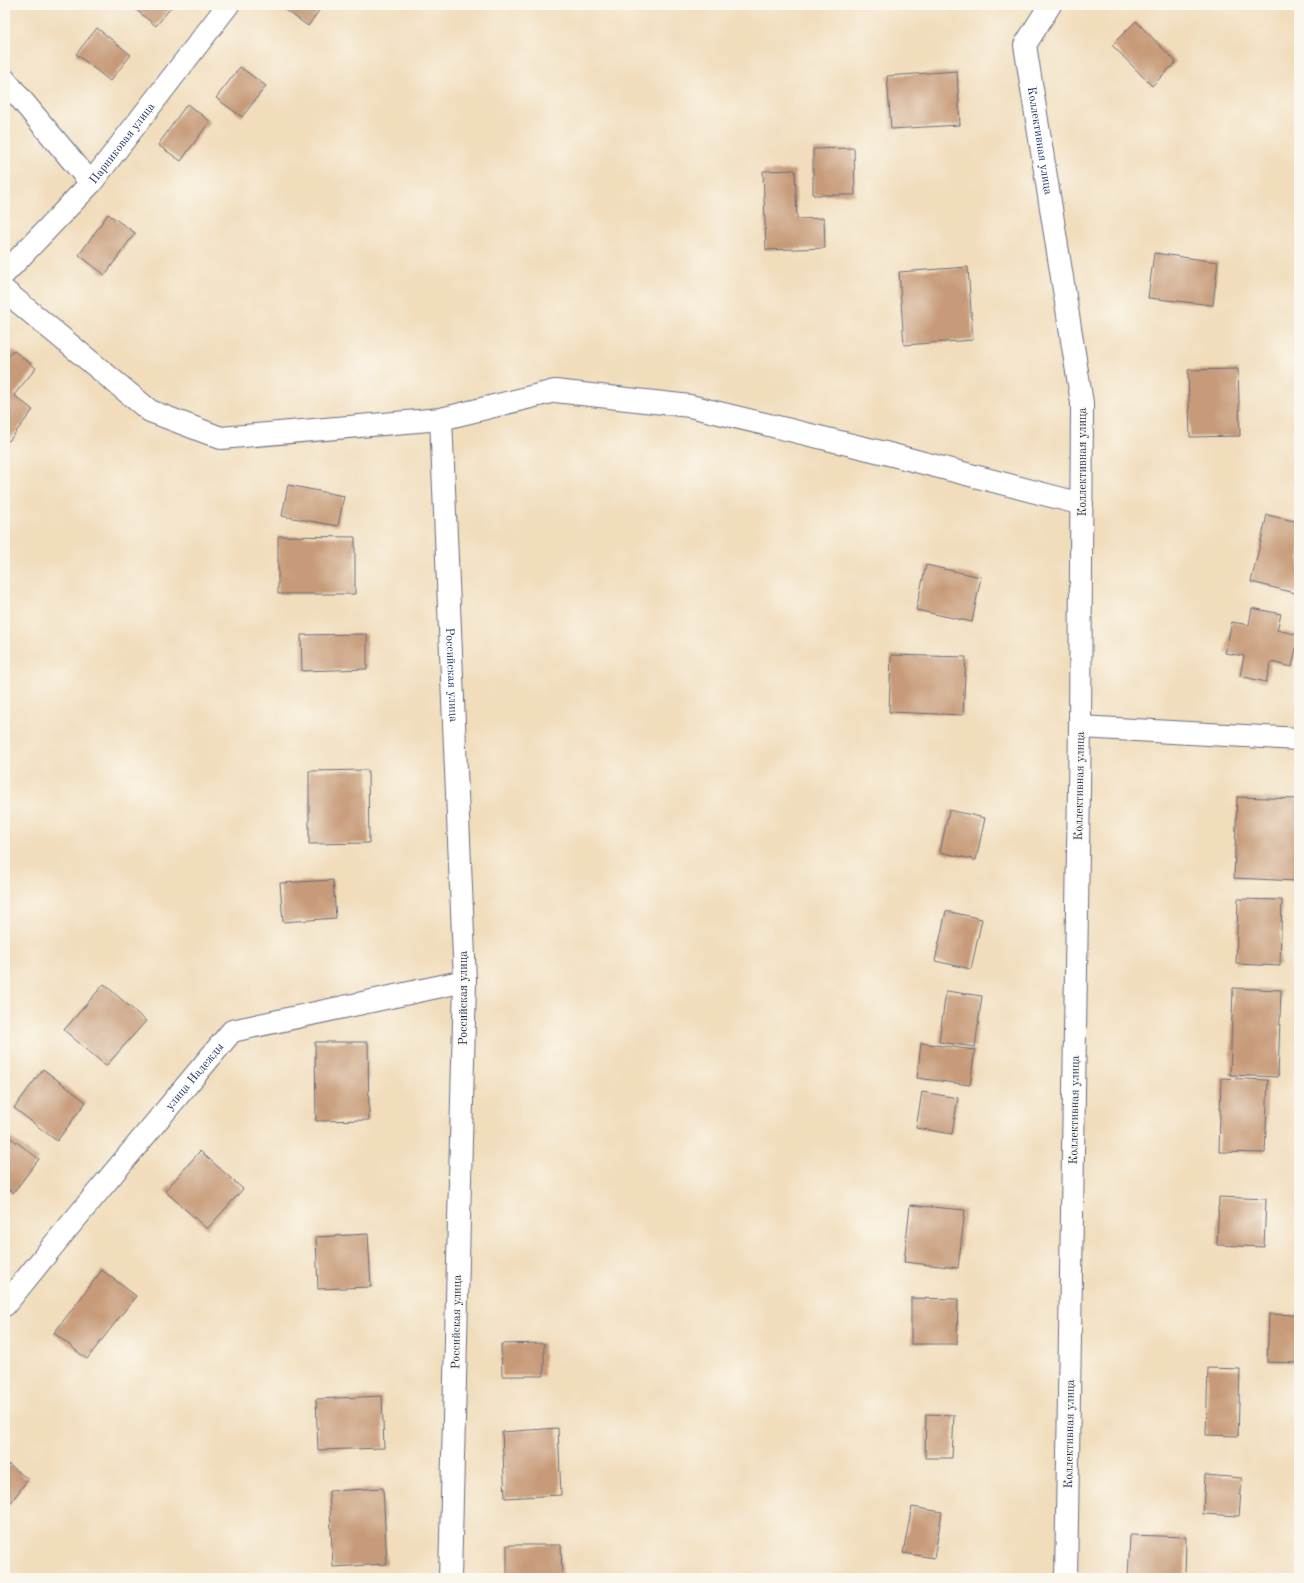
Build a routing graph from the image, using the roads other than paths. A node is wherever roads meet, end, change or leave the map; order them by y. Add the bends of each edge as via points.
1 (228, 5) edge
2 (1050, 5) edge
3 (5, 80) edge
4 (91, 183) junction
5 (5, 273) edge
6 (5, 292) edge
7 (441, 419) junction
8 (1082, 504) junction
9 (1080, 727) junction
10 (1299, 739) edge
11 (465, 981) junction
12 (5, 1305) edge
13 (450, 1578) edge
14 (1066, 1578) edge

1 - 4 street, Парниковая улица
2 - 8 street, Коллективная улица via 1025,45 1082,403
3 - 4 street
4 - 5 street, Парниковая улица
6 - 7 street via 150,411 221,438
7 - 8 street via 555,391 690,406
7 - 11 street, Российская улица
8 - 9 street, Коллективная улица
9 - 10 street
9 - 14 street, Коллективная улица
11 - 12 street, улица Надежды via 232,1031
11 - 13 street, Российская улица

